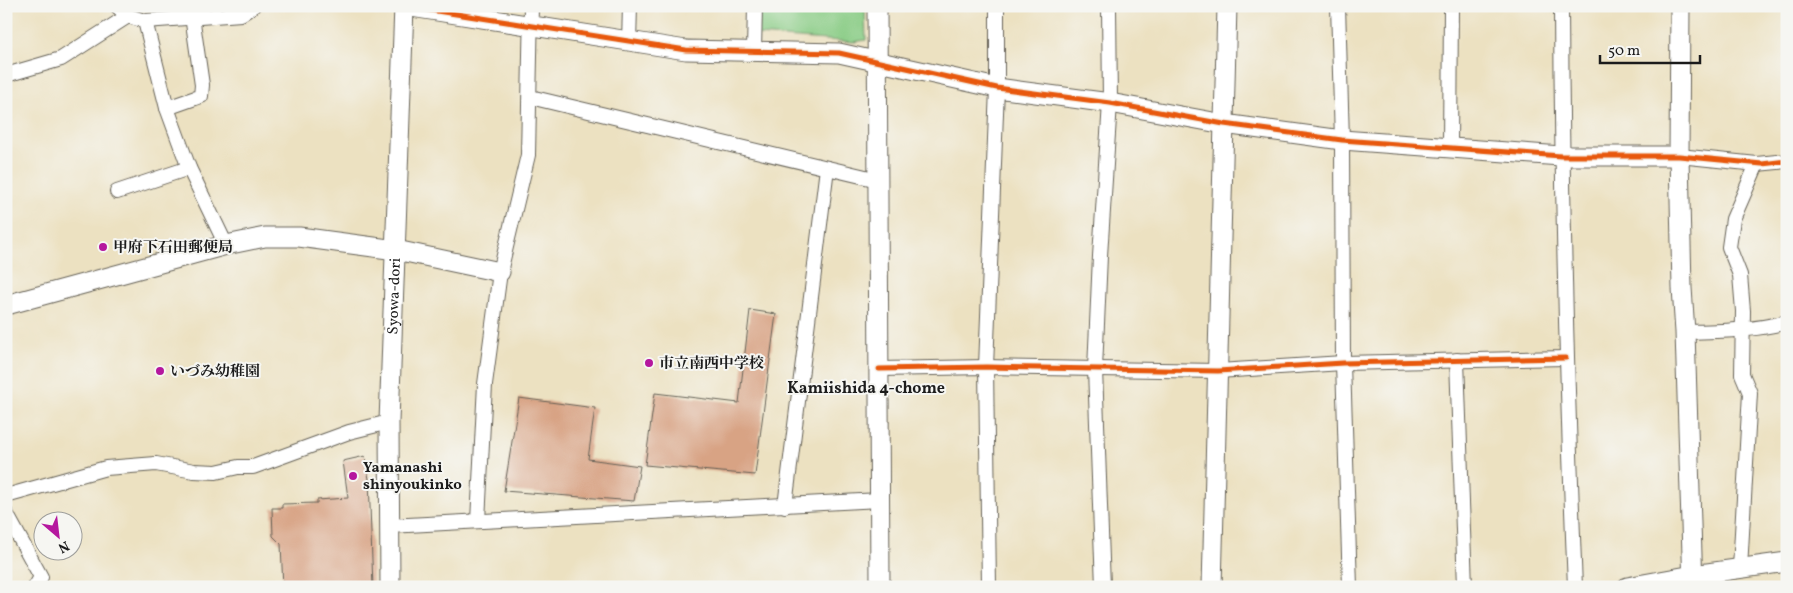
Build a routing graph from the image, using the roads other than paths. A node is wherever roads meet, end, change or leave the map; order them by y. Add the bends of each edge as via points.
1 (117, 6) edge
2 (253, 6) edge
3 (405, 6) edge
4 (630, 6) edge
5 (755, 6) edge
6 (877, 6) edge
7 (997, 6) edge
8 (1109, 6) edge
9 (1227, 6) edge
10 (1338, 6) edge
11 (1451, 6) edge
12 (1561, 6) edge
13 (1680, 6) edge
14 (128, 16) junction
15 (192, 16) junction
16 (530, 16) edge
17 (145, 21) junction
18 (628, 42) junction
19 (754, 51) junction
20 (878, 60) junction
21 (6, 75) edge
22 (998, 88) junction
23 (530, 97) junction
24 (1110, 103) junction
25 (167, 108) junction
26 (1224, 124) junction
27 (1342, 140) junction
28 (1450, 148) junction
29 (1562, 156) junction
30 (1679, 156) junction
31 (1787, 161) edge
32 (1758, 164) junction
33 (189, 168) junction
34 (827, 168) junction
35 (878, 180) junction
36 (118, 192) dead end
37 (226, 245) junction
38 (396, 250) junction
39 (500, 272) junction
40 (6, 305) edge
41 (1787, 322) edge
42 (1743, 331) junction
43 (1686, 332) junction
44 (1566, 358) junction
45 (1456, 360) junction
46 (1343, 363) junction
47 (986, 367) junction
48 (880, 369) junction
49 (1095, 369) junction
50 (1218, 371) junction
51 (389, 422) junction
52 (6, 496) edge
53 (880, 500) junction
54 (785, 506) junction
55 (6, 513) edge
56 (478, 521) junction
57 (389, 526) junction
58 (1787, 562) edge
59 (1740, 568) junction
60 (1693, 581) edge
61 (35, 587) edge
62 (390, 587) edge
63 (880, 587) edge
64 (989, 587) edge
65 (1103, 587) edge
66 (1212, 587) edge
67 (1350, 587) edge
68 (1465, 587) edge
69 (1575, 587) edge
70 (1627, 587) edge

1 - 14 street
2 - 15 street via 241,14
3 - 16 street
3 - 38 street, Syowa-dori
4 - 18 street
5 - 19 street
6 - 20 street
7 - 22 street
8 - 24 street
9 - 26 street
10 - 27 street
11 - 28 street
12 - 29 street
13 - 30 street
14 - 17 street
14 - 21 street via 61,59
15 - 17 street
15 - 25 street via 201,96
16 - 18 street
16 - 23 street
17 - 25 street
18 - 19 street via 686,50
19 - 20 street via 839,53
20 - 22 street
20 - 35 street
22 - 24 street
22 - 47 street
23 - 34 street
23 - 39 street via 528,155
24 - 26 street
24 - 49 street
25 - 33 street
26 - 27 street
26 - 50 street
27 - 28 street
27 - 46 street
28 - 29 street
29 - 30 street
29 - 44 street
30 - 32 street
30 - 43 street
31 - 32 street
32 - 42 street via 1733,218 1729,247 1740,275
33 - 36 street
33 - 37 street
34 - 35 street
34 - 54 street
35 - 48 street
37 - 38 street via 265,237 299,238
37 - 40 street
38 - 39 street
38 - 51 street, Syowa-dori
39 - 56 street via 485,384
41 - 42 street
42 - 43 street
42 - 59 street via 1742,374 1750,393
43 - 60 street
44 - 45 street
44 - 69 street
45 - 46 street
45 - 68 street
46 - 50 street
46 - 67 street
47 - 48 street
47 - 49 street
47 - 64 street
48 - 53 street
49 - 50 street
49 - 65 street
50 - 66 street
51 - 52 street via 349,432 253,467 216,472 156,464 106,468
51 - 57 street, Syowa-dori
53 - 54 street
53 - 63 street
54 - 56 street
55 - 61 street via 41,577
56 - 57 street
57 - 62 street, Syowa-dori
58 - 59 street
59 - 60 street
60 - 70 street

